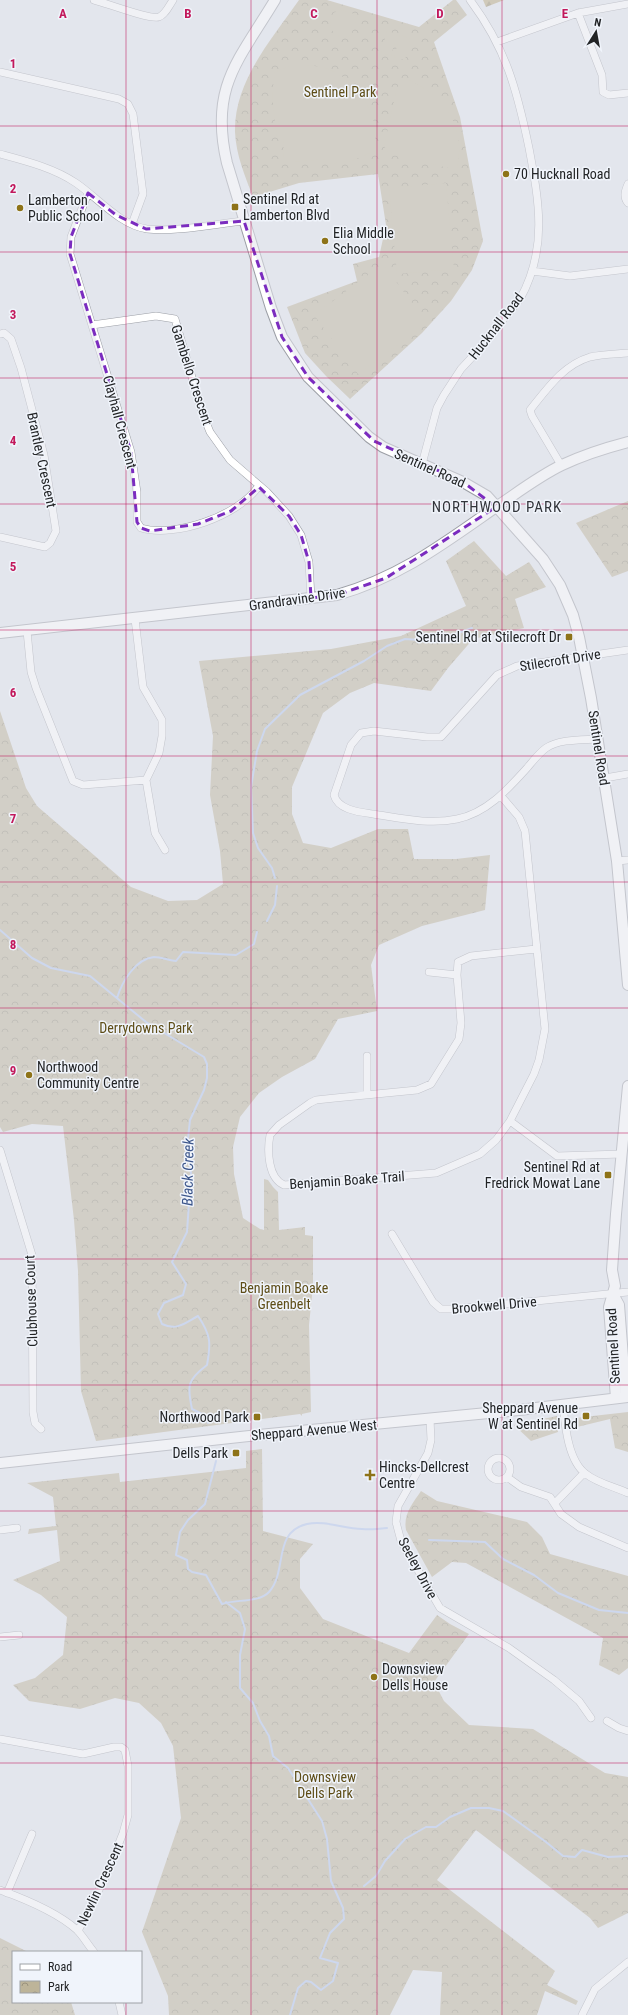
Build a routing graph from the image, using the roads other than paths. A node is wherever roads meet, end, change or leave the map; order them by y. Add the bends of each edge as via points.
1 (94, 0) edge
2 (173, 0) edge
3 (275, 0) edge
4 (470, 0) edge
5 (628, 4) edge
6 (578, 13) junction
7 (497, 42) junction
8 (0, 72) edge
9 (628, 93) edge
10 (0, 154) edge
11 (628, 184) edge
12 (88, 193) junction
13 (628, 204) edge
14 (244, 221) junction
15 (132, 224) junction
16 (628, 269) edge
17 (532, 271) junction
18 (92, 324) junction
19 (0, 334) edge
20 (628, 353) edge
21 (628, 442) edge
22 (422, 464) junction
23 (562, 465) junction
24 (258, 487) junction
25 (496, 507) junction
26 (0, 537) edge
27 (311, 598) junction
28 (135, 619) junction
29 (27, 631) junction
30 (0, 633) edge
31 (628, 650) edge
32 (583, 655) junction
33 (597, 738) junction
34 (628, 774) edge
35 (605, 778) junction
36 (146, 780) junction
37 (501, 796) junction
38 (165, 850) dead end
39 (628, 860) edge
40 (617, 861) junction
41 (536, 949) junction
42 (429, 972) dead end
43 (457, 975) junction
44 (628, 984) edge
45 (367, 1056) dead end
46 (628, 1086) edge
47 (367, 1094) junction
48 (510, 1121) junction
49 (0, 1150) edge
50 (622, 1154) junction
51 (392, 1234) dead end
52 (628, 1292) edge
53 (613, 1294) junction
54 (624, 1397) edge
55 (563, 1405) junction
56 (430, 1419) junction
57 (40, 1429) dead end
58 (0, 1463) edge
59 (584, 1473) junction
60 (507, 1477) dead end
61 (628, 1493) edge
62 (555, 1503) junction
63 (17, 1528) dead end
64 (0, 1530) edge
65 (628, 1548) edge
66 (19, 1636) dead end
67 (0, 1637) edge
68 (591, 1718) dead end
69 (607, 1721) dead end
70 (628, 1731) edge
71 (0, 1739) edge
72 (32, 1834) dead end
73 (4, 1891) edge
74 (78, 1931) junction
75 (93, 1951) edge
76 (628, 1962) edge
77 (119, 2003) edge
78 (122, 2015) edge
79 (582, 2015) edge

1 - 2 street via 155,18 163,14
3 - 14 street, Sentinel Road via 234,66 222,103 223,146
4 - 7 street, Hucknall Road
5 - 6 street
6 - 7 street
6 - 9 street via 602,75 603,92 609,95
7 - 17 street, Hucknall Road via 519,100 538,193 539,232
8 - 15 street via 119,99 128,104 133,114 143,194
10 - 12 street via 28,161 55,172
11 - 13 street via 625,200
12 - 15 street
12 - 18 street, Clayhall Crescent via 69,247
14 - 15 street via 168,229 146,229
14 - 22 street, Sentinel Road via 282,338 299,365 317,387 374,441
16 - 17 street via 570,276
17 - 22 street, Hucknall Road via 520,299 461,369 444,395 437,408
18 - 24 street, Gambello Crescent via 156,316 175,319 210,432 230,460
18 - 24 street, Clayhall Crescent via 131,452 137,492 137,522 141,528 150,531 182,528 218,518 231,511
19 - 26 street, Brantley Crescent via 4,333 11,339 21,368 44,455 56,531 45,547
20 - 23 street via 592,357 574,364 557,378 530,410
21 - 23 street, Grandravine Drive
22 - 25 street, Sentinel Road via 472,486 487,496
23 - 25 street, Grandravine Drive
24 - 27 street, Gambello Crescent via 267,492 289,516 301,535 308,562
25 - 27 street, Grandravine Drive via 407,567 386,578 338,595
25 - 32 street, Sentinel Road via 542,559 560,585 574,615
27 - 28 street, Grandravine Drive
28 - 29 street, Grandravine Drive
28 - 36 street via 143,687 162,720 159,753
29 - 30 street, Grandravine Drive
29 - 36 street via 31,672 73,781 83,785
31 - 32 street, Stilecroft Drive
32 - 33 street, Sentinel Road
32 - 37 street, Stilecroft Drive via 517,666 501,672 441,736 427,738 374,731 361,733 351,744 334,795 338,802 351,810 433,822 460,819 484,808
33 - 35 street, Sentinel Road
33 - 37 street, Stilecroft Drive via 560,743 546,748
34 - 35 street
35 - 40 street, Sentinel Road
36 - 38 street via 155,833
37 - 41 street, Benjamin Boake Trail via 519,817 525,831
39 - 40 street
40 - 44 street, Sentinel Road
41 - 43 street, Benjamin Boake Trail via 471,956 458,962
41 - 48 street, Benjamin Boake Trail via 545,1029 534,1074
42 - 43 street
43 - 47 street, Benjamin Boake Trail via 461,1023 459,1039 432,1084 417,1090
45 - 47 street
46 - 50 street, Sentinel Road
47 - 48 street, Benjamin Boake Trail via 316,1100 276,1128 270,1135 269,1151 272,1172 277,1182 284,1185 436,1173 480,1154 496,1140
48 - 50 street via 557,1156
49 - 57 street, Clubhouse Court via 32,1254 33,1412 35,1423
50 - 53 street, Sentinel Road via 612,1270 615,1286
51 - 53 street, Brookwell Drive via 433,1302 441,1309
52 - 53 street
53 - 54 street, Sentinel Road via 619,1305
54 - 55 street, Sheppard Avenue West
55 - 56 street, Sheppard Avenue West
55 - 59 street via 571,1451
56 - 58 street, Sheppard Avenue West
56 - 68 street, Seeley Drive via 431,1440 428,1453 398,1506 396,1522 401,1541 440,1608 509,1648 545,1674 572,1694
59 - 61 street
59 - 62 street
60 - 62 street via 521,1487 550,1497
62 - 65 street via 561,1514 579,1528
63 - 64 street
66 - 67 street
69 - 70 street
71 - 74 street, Newlin Crescent via 83,1754 114,1747 125,1750 128,1766 128,1815 106,1876
72 - 73 street
73 - 74 street via 55,1915
74 - 75 street
76 - 79 street via 595,1989
77 - 78 street

